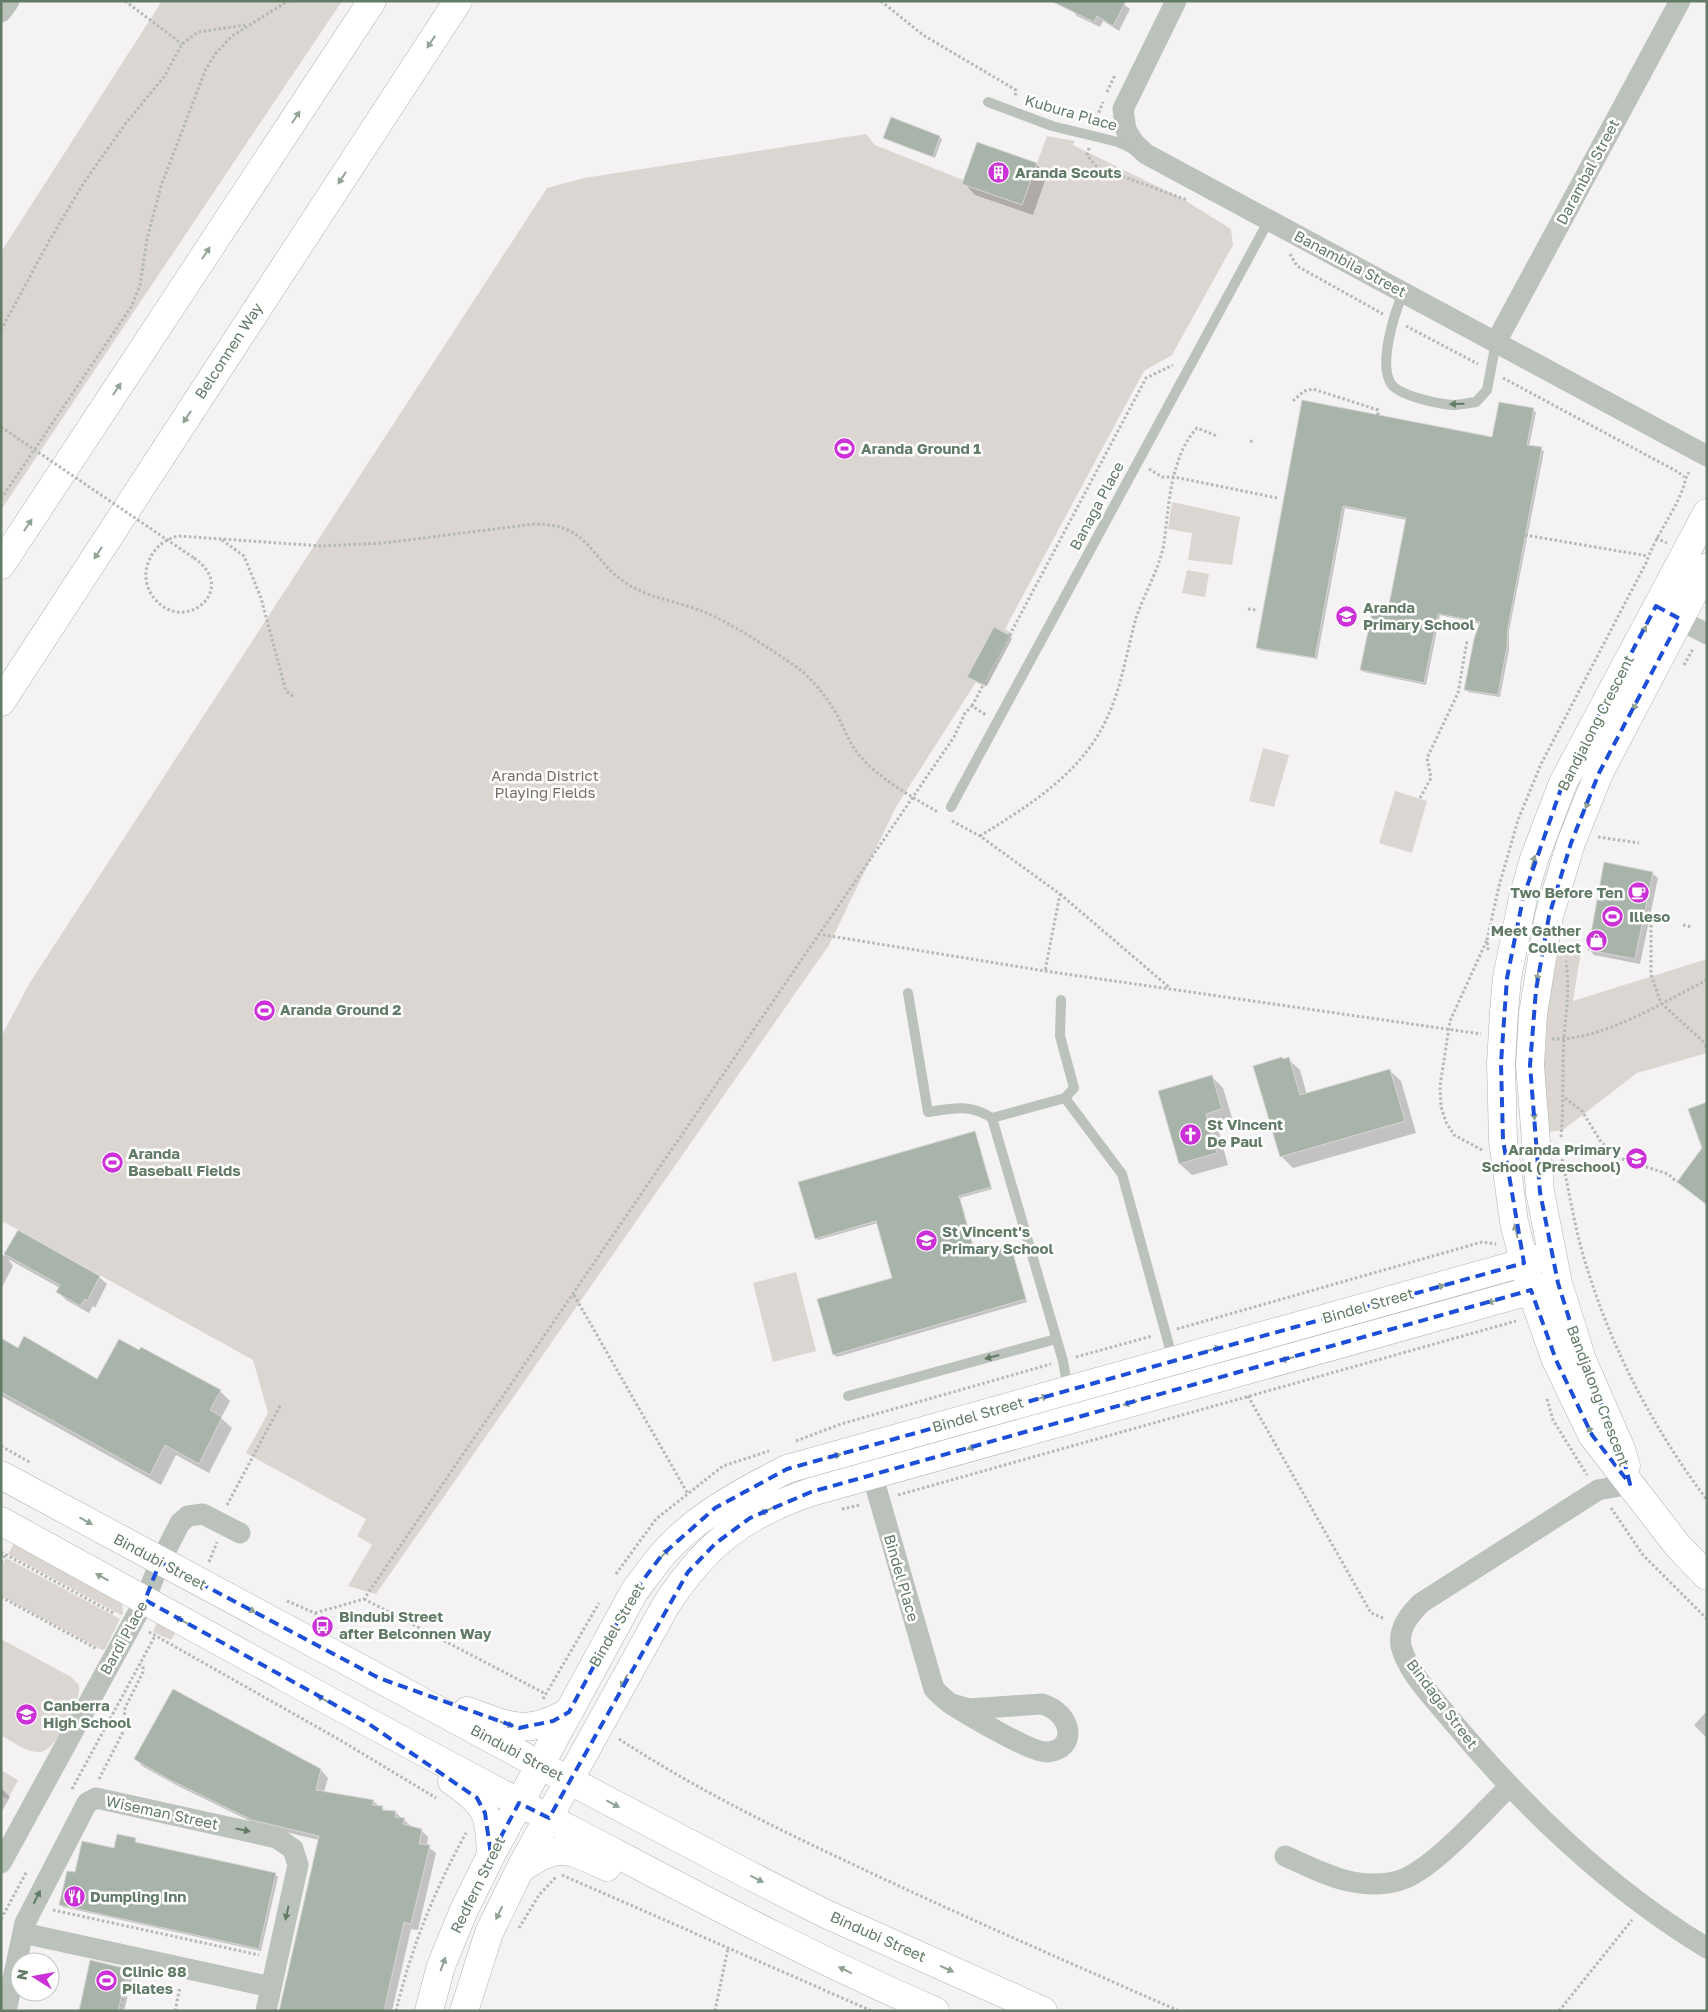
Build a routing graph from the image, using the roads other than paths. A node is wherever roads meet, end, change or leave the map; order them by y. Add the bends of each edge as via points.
1 (9, 1) edge
2 (372, 1) edge
3 (458, 1) edge
4 (1176, 1) edge
5 (1680, 1) edge
6 (1, 12) edge
7 (988, 102) dead end
8 (1146, 154) junction
9 (1269, 220) junction
10 (1403, 292) junction
11 (1496, 342) junction
12 (1707, 456) edge
13 (1707, 513) edge
14 (1, 565) edge
15 (1707, 567) edge
16 (1656, 606) junction
17 (1680, 619) junction
18 (1705, 633) edge
19 (1, 702) edge
20 (951, 807) dead end
21 (908, 993) dead end
22 (1061, 1000) dead end
23 (1064, 1098) junction
24 (992, 1118) junction
25 (1551, 1255) junction
26 (1524, 1263) junction
27 (1558, 1283) junction
28 (1531, 1290) junction
29 (1317, 1321) junction
30 (1056, 1339) junction
31 (1328, 1348) junction
32 (1174, 1361) junction
33 (1068, 1390) junction
34 (848, 1396) dead end
35 (1075, 1419) junction
36 (864, 1447) junction
37 (1, 1475) edge
38 (1630, 1484) junction
39 (875, 1488) junction
40 (706, 1516) junction
41 (1, 1521) edge
42 (233, 1529) road end
43 (724, 1538) junction
44 (160, 1562) junction
45 (1707, 1576) edge
46 (145, 1600) junction
47 (379, 1678) junction
48 (949, 1703) junction
49 (568, 1712) junction
50 (366, 1722) junction
51 (540, 1766) junction
52 (570, 1781) junction
53 (1510, 1787) junction
54 (519, 1803) junction
55 (549, 1818) junction
56 (491, 1855) junction
57 (1285, 1856) dead end
58 (1, 1863) edge
59 (520, 1869) junction
60 (703, 1899) junction
61 (31, 1934) junction
62 (1707, 1948) edge
63 (271, 1988) junction
64 (6, 2011) edge
65 (266, 2011) edge
66 (429, 2011) edge
67 (464, 2011) edge
68 (936, 2011) edge
69 (1043, 2011) edge

1 - 6 street
14 -> 2 main road
3 -> 19 main road, Belconnen Way
4 - 8 street, Banambila Street via 1123,109 1126,130
5 - 11 street, Darambal Street
7 - 8 lane, Kubura Place via 1052,126 1118,142
8 - 9 street, Banambila Street
9 - 10 street, Banambila Street
9 - 20 lane, Banaga Place
10 - 11 street, Banambila Street
11 -> 10 lane via 1487,390 1476,402 1453,405 1400,392 1387,376 1387,360 1394,314
11 - 12 street, Banambila Street
13 - 16 main road, Bandjalong Crescent
15 - 17 main road, Bandjalong Crescent
16 - 17 street
26 -> 16 main road, Bandjalong Crescent, bridge via 1514,1222 1503,1140 1501,1063 1507,978 1523,898 1537,850 1563,783
17 - 18 street
17 -> 25 main road, Bandjalong Crescent, bridge via 1599,773 1570,844 1549,916 1539,1026 1530,1065 1540,1192
21 - 24 lane via 928,1112 978,1109
22 - 23 lane via 1060,1036 1074,1088
23 - 24 lane
23 - 32 lane via 1122,1174
24 - 30 lane
25 - 26 main road, Bindel Street
25 - 27 main road, Bandjalong Crescent
26 - 28 main road, Bandjalong Crescent
29 -> 26 main road, Bindel Street
27 - 28 main road, Bindel Street
27 - 38 main road, Bandjalong Crescent via 1582,1360 1621,1448
28 -> 31 main road, Bindel Street
38 -> 28 main road, Bandjalong Crescent via 1592,1435 1556,1360
29 - 31 main road
32 -> 29 main road, Bindel Street
30 - 33 lane
30 -> 34 lane
31 -> 35 main road, Bindel Street
32 - 33 main road, Bindel Street
33 - 35 main road
36 -> 33 main road, Bindel Street
35 -> 39 main road, Bindel Street
36 - 39 street, Bindel Place
40 -> 36 main road, Bindel Street via 736,1495 787,1468
37 -> 44 main road, Bindubi Street
38 - 45 main road, Bandjalong Crescent via 1678,1546
38 - 53 street, Bindaga Street via 1598,1490 1421,1603 1408,1615 1401,1646 1409,1665 1482,1758
39 -> 43 main road, Bindel Street via 790,1500 750,1518
39 - 48 street, Bindel Place via 926,1669 934,1689
40 - 43 main road
49 -> 40 main road, Bindel Street via 634,1592 662,1555
46 -> 41 main road
42 - 44 street, Bardi Place via 203,1514 188,1516 180,1523
43 -> 52 main road, Bindel Street via 688,1572 666,1605
44 - 46 street, Bardi Place
44 -> 47 main road, Bindubi Street
50 -> 46 main road
46 - 58 street, Bardi Place
47 -> 49 main road via 519,1728 532,1728
47 - 51 main road, Bindubi Street
48 - 48 street, Bindel Place via 968,1708 1052,1706 1063,1715 1069,1728 1066,1740 1048,1752 1032,1749
49 - 51 main road, Bindel Street
50 - 54 main road
50 - 56 main road via 477,1798 490,1832
51 - 52 main road, Bindubi Street
51 - 54 main road, Redfern Street
52 - 55 main road, Redfern Street
52 -> 69 main road, Bindubi Street via 826,1914
53 - 57 street via 1432,1861 1407,1878 1374,1885 1351,1882
53 - 62 street, Bindaga Street via 1598,1870
54 - 55 main road
54 - 56 main road, Redfern Street
55 - 59 main road, Redfern Street
55 - 60 main road
66 -> 56 main road, Redfern Street via 441,1966
59 - 60 main road via 540,1855 555,1851 575,1852 622,1874
59 -> 67 main road, Redfern Street via 490,1933
68 -> 60 main road
61 - 63 street
61 -> 63 street, Wiseman Street via 34,1902 87,1803 96,1798 277,1838 293,1849 298,1865
61 - 64 street, Wiseman Street
63 - 65 street, Wiseman Street

